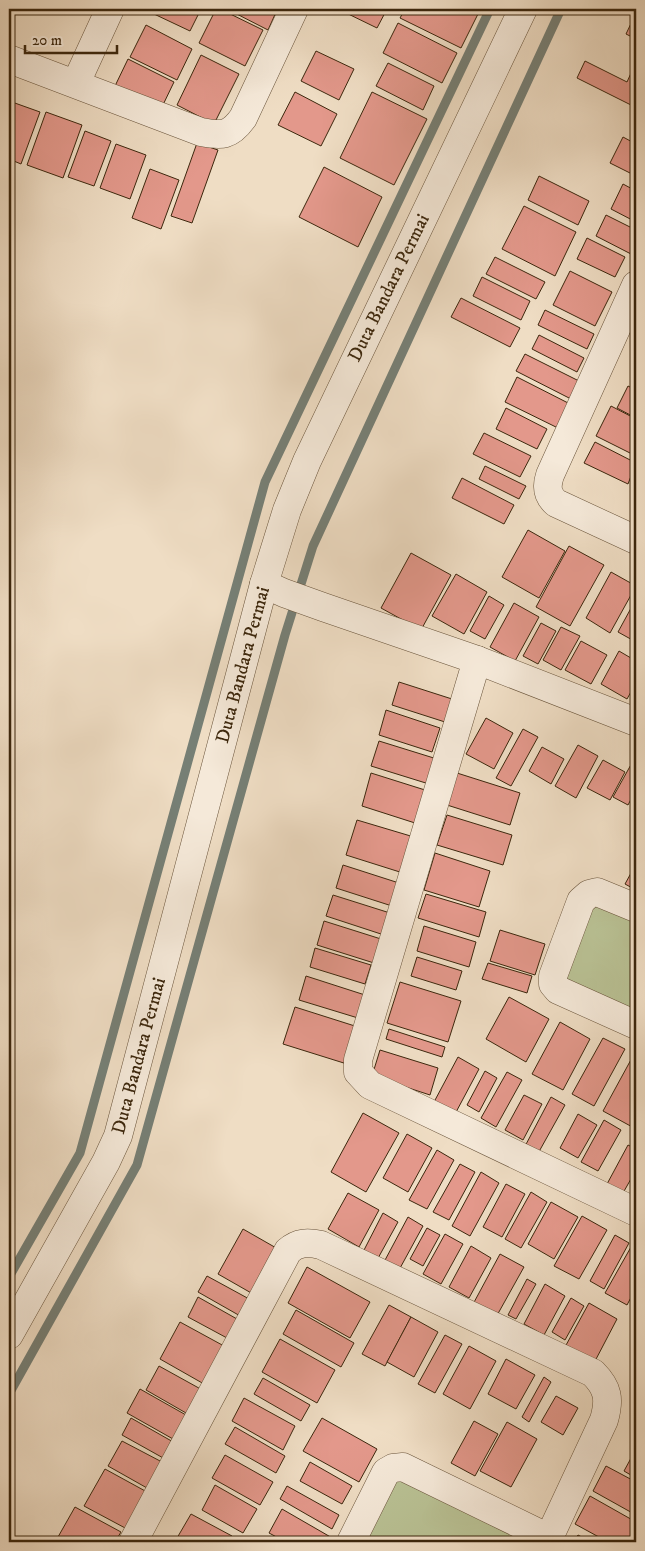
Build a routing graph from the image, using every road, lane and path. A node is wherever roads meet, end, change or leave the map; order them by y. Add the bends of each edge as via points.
1 (110, 9) edge
2 (294, 9) edge
3 (523, 9) edge
4 (9, 59) edge
5 (76, 83) junction
6 (636, 285) edge
7 (636, 540) edge
8 (274, 588) junction
9 (478, 660) junction
10 (636, 722) edge
11 (636, 908) edge
12 (636, 1025) edge
13 (636, 1212) edge
14 (9, 1335) edge
15 (548, 1540) edge
16 (133, 1542) edge
17 (351, 1542) edge

1 - 5 street
2 - 5 street via 243,118 227,134 201,132
3 - 8 street, Duta Bandara Permai via 307,461 287,510
4 - 5 street
6 - 7 street via 547,486 556,503
8 - 9 street
8 - 14 street, Duta Bandara Permai via 118,1136
9 - 10 street
9 - 13 street via 358,1060 358,1072 370,1085
11 - 12 street via 597,892 581,900 553,976 553,984 558,990
15 - 16 street via 604,1420 608,1399 603,1383 593,1373 312,1243 294,1245 288,1251
15 - 17 street via 403,1467 386,1472

